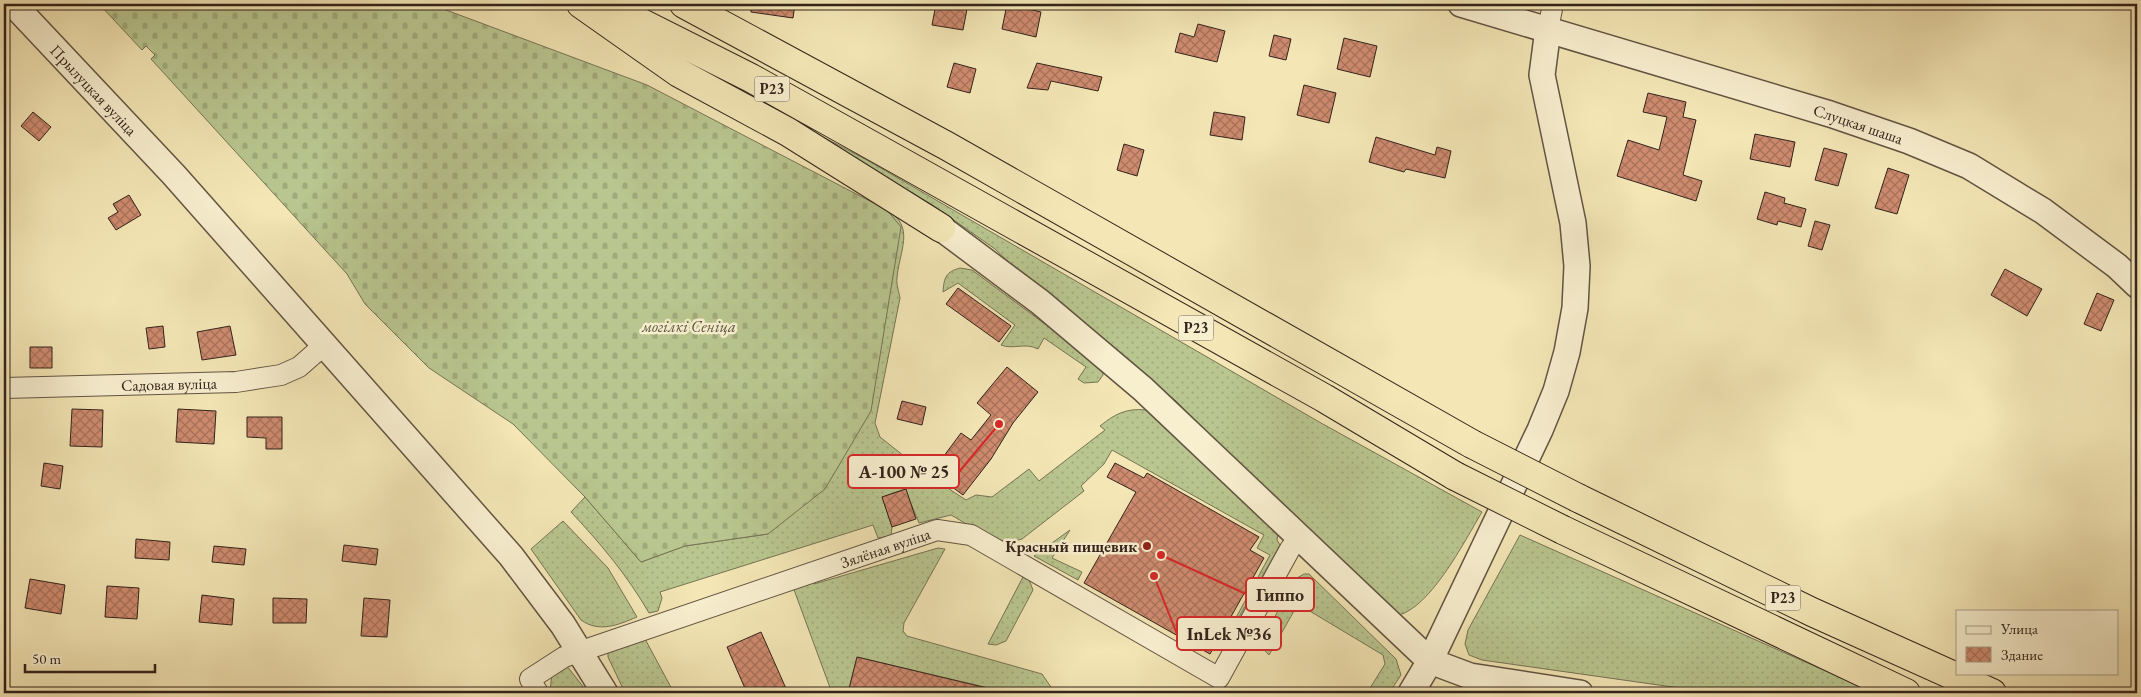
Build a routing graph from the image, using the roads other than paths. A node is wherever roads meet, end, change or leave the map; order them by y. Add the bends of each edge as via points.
1 (13, 4) edge
2 (581, 4) edge
3 (604, 4) edge
4 (684, 4) edge
5 (1461, 4) edge
6 (1554, 4) edge
7 (1548, 29) junction
8 (941, 228) joint
9 (2137, 285) edge
10 (324, 346) junction
11 (4, 388) edge
12 (1300, 537) junction
13 (581, 652) junction
14 (1430, 662) junction
15 (538, 693) edge
16 (605, 693) edge
17 (1411, 693) edge
18 (1580, 693) edge
19 (1906, 693) edge
20 (1992, 693) edge

1 - 10 street, Прылуцкая вуліца via 174,175
2 - 8 highway via 679,73 788,132
3 - 19 highway, Р23, bridge via 759,82 1324,398 1455,476
4 - 20 highway, Р23, bridge via 938,142 1472,444 1812,612
5 - 7 street, Слуцкая шаша
6 - 7 street
7 - 9 street, Слуцкая шаша via 1830,114 1909,140 1969,166 2043,211 2117,266
7 - 14 street via 1542,75 1573,223 1576,266 1575,308 1567,352 1540,430
8 - 12 street via 1040,302 1143,389
10 - 11 street, Садовая вуліца via 299,367 281,375 236,382
10 - 13 street, Прылуцкая вуліца via 511,556
12 - 13 street, Зялёная вуліца via 1290,549 1219,678 971,535 937,530
12 - 14 street
13 - 15 street via 564,657 530,678
13 - 16 street, Прылуцкая вуліца
14 - 17 street
14 - 18 street via 1470,676

